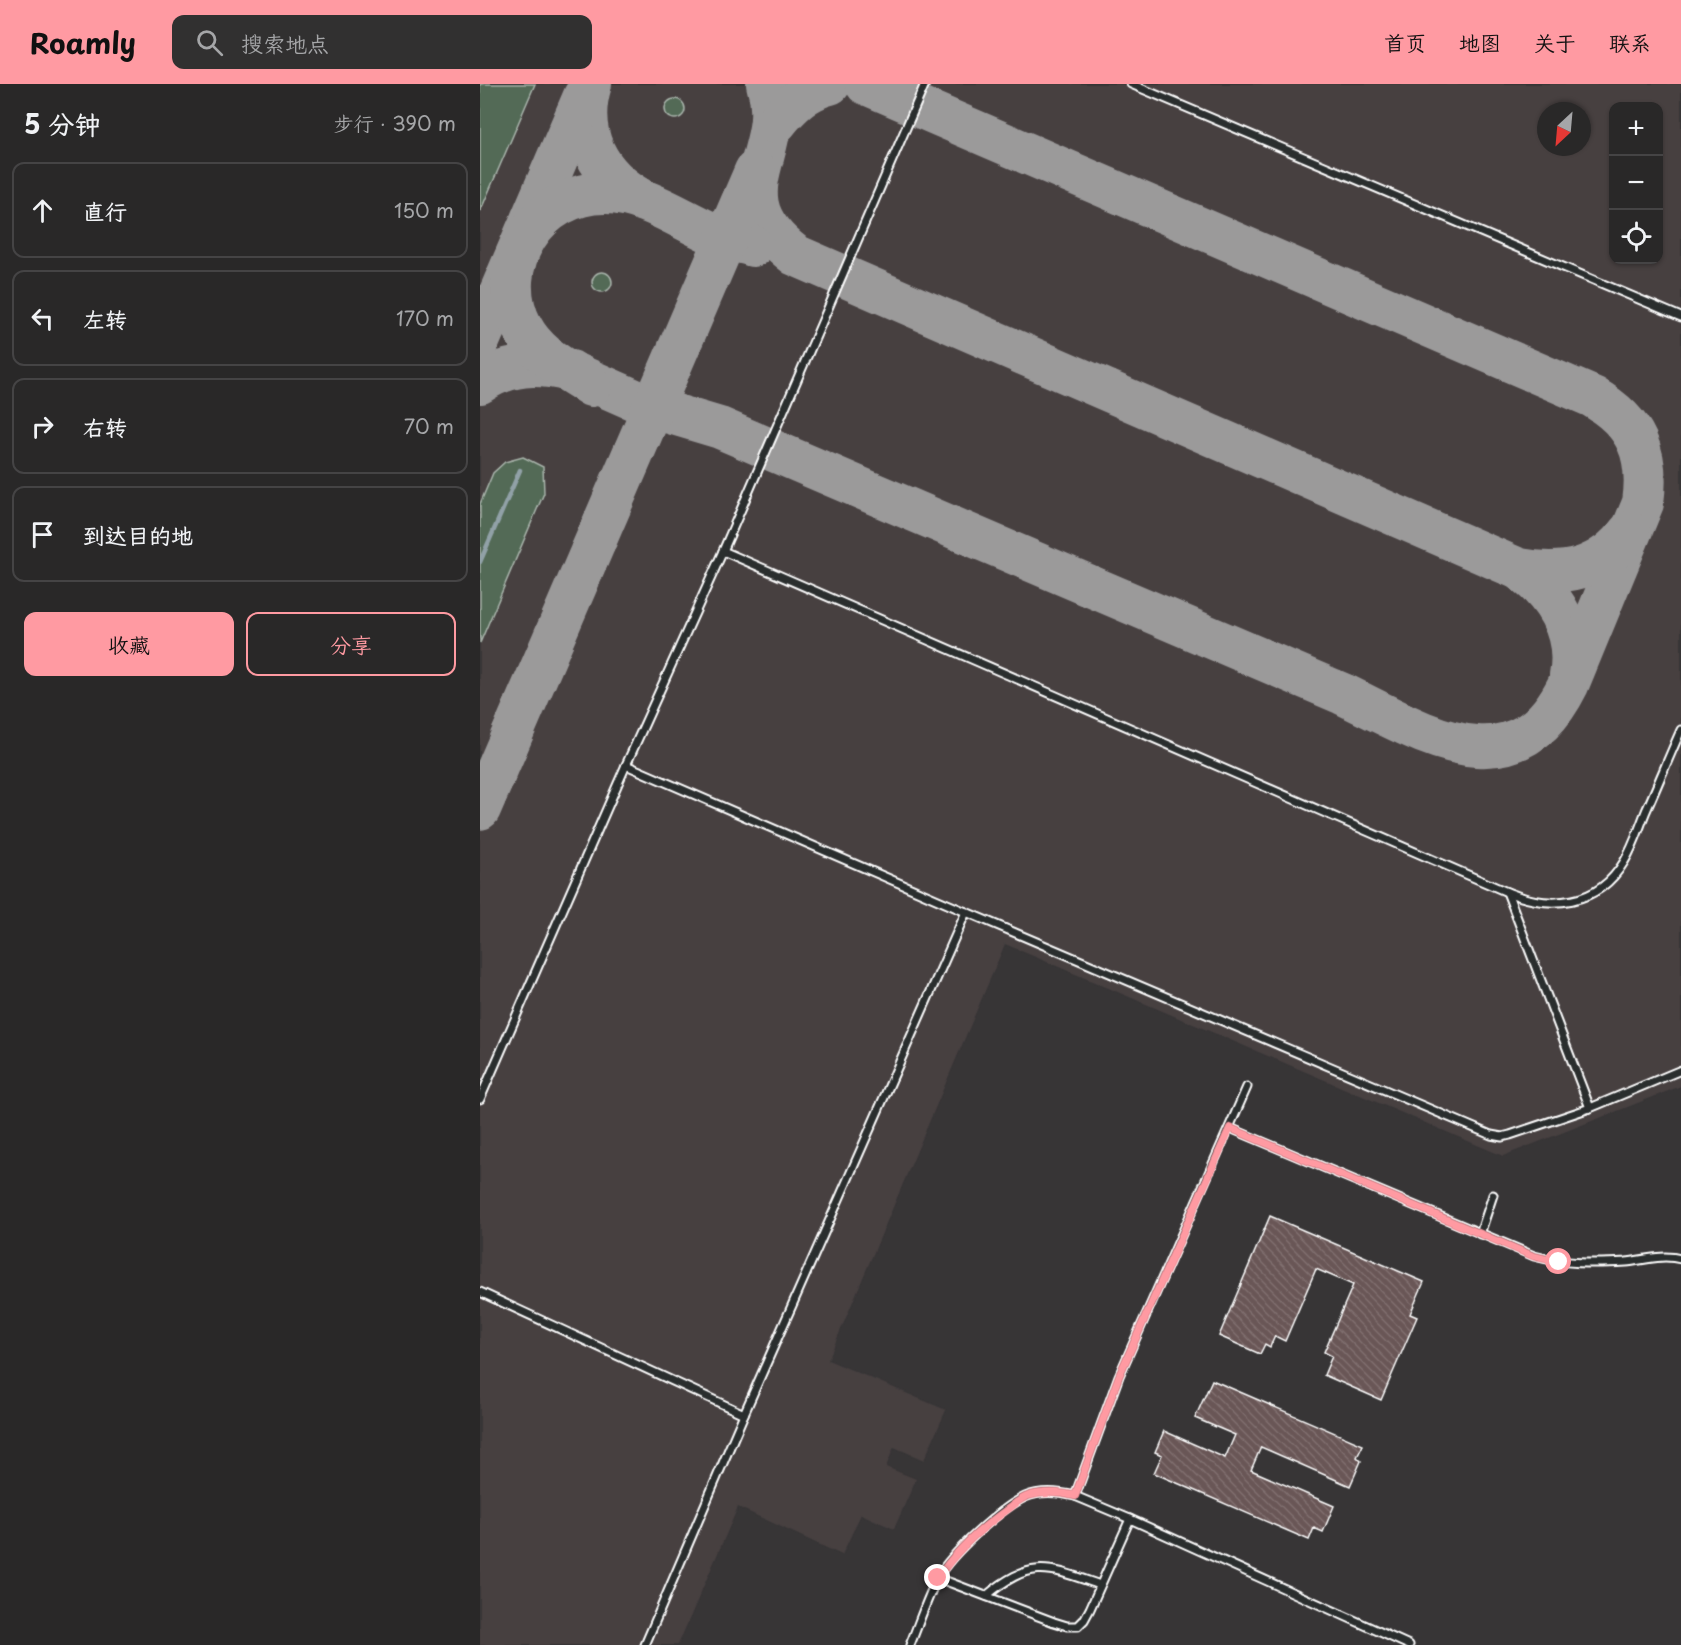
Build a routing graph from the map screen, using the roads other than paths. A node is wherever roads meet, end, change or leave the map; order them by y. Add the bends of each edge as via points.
1 (925, 84) edge
2 (1131, 84) edge
3 (1681, 317) edge
4 (723, 551) junction
5 (1681, 730) edge
6 (626, 765) junction
7 (1507, 892) junction
8 (966, 912) junction
9 (1681, 1070) edge
10 (1247, 1088) dead end
11 (480, 1099) edge
12 (1590, 1108) junction
13 (1230, 1128) junction
14 (1494, 1195) dead end
15 (1480, 1234) junction
16 (1681, 1259) edge
17 (480, 1292) edge
18 (744, 1414) junction
19 (1075, 1496) junction
20 (1130, 1519) junction
21 (938, 1578) junction
22 (1100, 1586) junction
23 (986, 1596) junction
24 (911, 1643) edge
25 (645, 1645) edge
26 (920, 1645) edge
27 (1409, 1645) edge

1 - 4 lane
2 - 3 lane
4 - 6 lane
4 - 7 lane
5 - 7 lane via 1630,851 1616,874 1598,890 1577,900 1539,902
6 - 8 lane
6 - 11 lane
7 - 12 lane
8 - 12 lane via 1491,1135 1510,1136
8 - 18 lane
9 - 12 lane
10 - 13 lane
13 - 15 lane
13 - 19 lane via 1119,1376
14 - 15 lane
15 - 16 lane via 1533,1256 1559,1262 1627,1262 1670,1256
17 - 18 lane
18 - 25 lane
19 - 20 lane
19 - 21 lane via 1046,1492 1026,1497 982,1528 948,1562
20 - 22 lane
20 - 27 lane
21 - 23 lane
21 - 24 lane
22 - 23 lane via 1035,1569 1010,1578
22 - 23 lane via 1078,1626 1054,1622
24 - 26 lane

